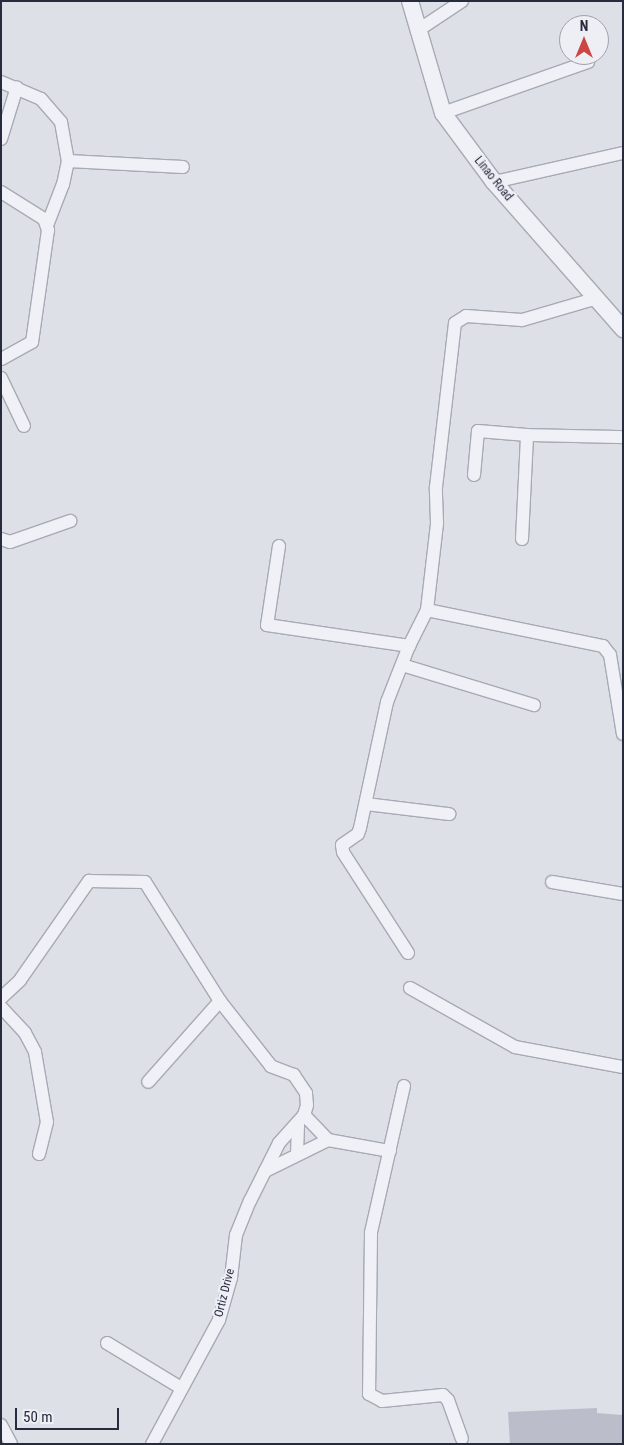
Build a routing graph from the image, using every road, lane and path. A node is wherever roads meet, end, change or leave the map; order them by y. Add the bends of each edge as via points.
1 (410, 1) edge
2 (462, 1) edge
3 (417, 31) junction
4 (579, 65) edge
5 (1, 82) edge
6 (17, 87) junction
7 (443, 113) junction
8 (2, 135) edge
9 (623, 152) edge
10 (68, 161) junction
11 (183, 168) dead end
12 (494, 182) junction
13 (1, 192) edge
14 (48, 223) junction
15 (596, 298) junction
16 (623, 329) edge
17 (1, 359) edge
18 (1, 378) edge
19 (24, 426) dead end
20 (527, 435) junction
21 (623, 437) edge
22 (474, 474) dead end
23 (70, 521) dead end
24 (522, 538) dead end
25 (1, 539) edge
26 (280, 546) dead end
27 (427, 610) junction
28 (409, 646) junction
29 (402, 665) junction
30 (534, 705) dead end
31 (623, 734) edge
32 (366, 804) junction
33 (449, 814) dead end
34 (552, 882) dead end
35 (623, 894) edge
36 (408, 954) dead end
37 (410, 988) dead end
38 (1, 998) edge
39 (220, 1001) junction
40 (1, 1007) edge
41 (623, 1067) edge
42 (148, 1082) dead end
43 (404, 1086) dead end
44 (301, 1119) junction
45 (328, 1140) junction
46 (390, 1152) junction
47 (39, 1154) dead end
48 (297, 1154) junction
49 (265, 1171) junction
50 (107, 1343) dead end
51 (181, 1388) junction
52 (1, 1425) edge
53 (462, 1440) dead end
54 (12, 1444) edge
55 (152, 1444) edge

1 - 3 street, Linao Road
2 - 3 street
3 - 7 street, Linao Road
4 - 7 street
5 - 6 street
6 - 8 street
6 - 10 street via 42,99 61,122
7 - 12 street, Linao Road
9 - 12 street
10 - 11 street
10 - 14 street
12 - 15 street, Linao Road
13 - 14 street
14 - 17 street via 32,342
15 - 16 street, Linao Road
15 - 27 street via 522,320 466,316 456,320 436,487 437,523
18 - 19 street
20 - 21 street
20 - 22 street via 478,431
20 - 24 street
23 - 25 street via 10,542
26 - 28 street via 267,625
27 - 28 street
27 - 31 street via 603,646 610,655
28 - 29 street
29 - 30 street
29 - 32 street via 387,702
32 - 33 street
32 - 36 street via 358,834 344,843 343,852
34 - 35 street
37 - 41 street via 515,1047
38 - 39 street via 20,980 89,881 139,880 147,885
39 - 42 street
39 - 44 street via 271,1066 294,1075 302,1085 307,1105
40 - 47 street via 25,1033 35,1052 47,1122
43 - 46 street
44 - 45 street
44 - 48 street
44 - 49 street, Ortiz Drive via 279,1144
45 - 46 street
45 - 48 street
46 - 53 street via 371,1233 370,1394 382,1401 443,1395 448,1400
48 - 49 street
49 - 51 street, Ortiz Drive via 236,1235 231,1278 219,1320
50 - 51 street
51 - 55 street, Ortiz Drive
52 - 54 street

